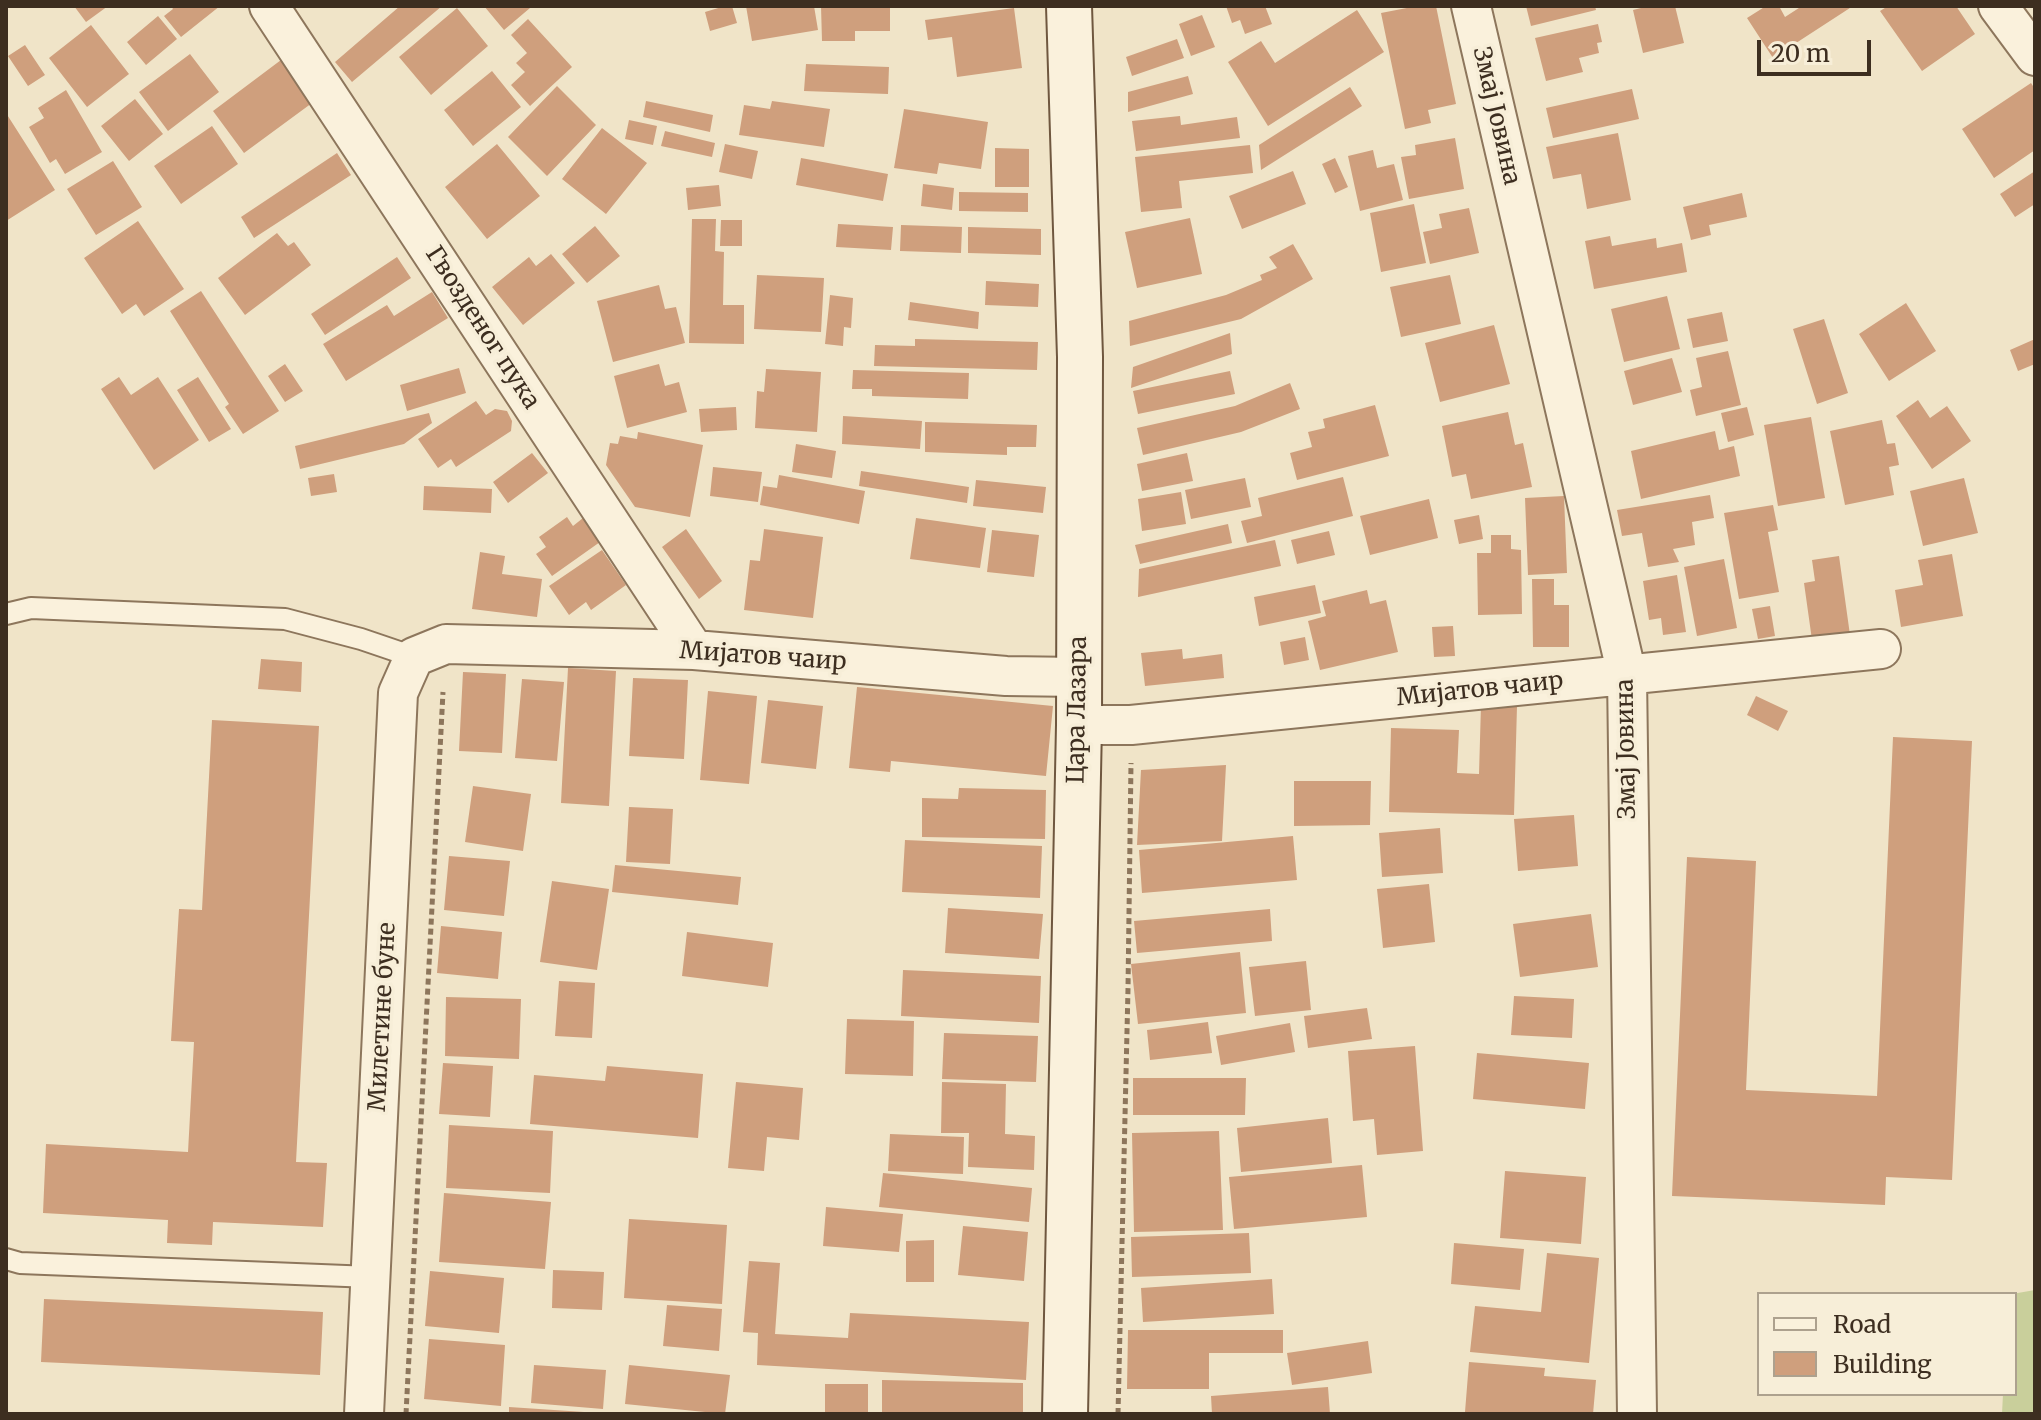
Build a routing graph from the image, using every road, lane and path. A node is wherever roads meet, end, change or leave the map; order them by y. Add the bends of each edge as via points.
1 (269, 6) edge
2 (1069, 6) edge
3 (1471, 6) edge
4 (1998, 6) edge
5 (2035, 56) edge
6 (6, 614) edge
7 (1881, 649) dead end
8 (430, 650) junction
9 (694, 650) junction
10 (1627, 675) junction
11 (1079, 677) junction
12 (1079, 725) junction
13 (1131, 725) junction
14 (6, 1259) edge
15 (371, 1277) junction
16 (364, 1414) edge
17 (406, 1414) edge
18 (1065, 1414) edge
19 (1118, 1414) edge
20 (1637, 1414) edge

1 - 9 street, Гвозденог пука
2 - 11 main road, Цара Лазара via 1080,357
3 - 10 street, Змај Јовина
4 - 5 street
6 - 8 lane via 31,608 285,619
7 - 10 street, Мијатов чаир
8 - 9 street, Мијатов чаир
8 - 15 street, Милетине буне via 398,693
8 - 17 path
9 - 11 street, Мијатов чаир via 1006,676
10 - 13 street, Мијатов чаир
10 - 20 street, Змај Јовина
11 - 12 main road, Цара Лазара
12 - 13 street, Мијатов чаир
12 - 18 main road, Цара Лазара
13 - 19 path
14 - 15 lane
15 - 16 street, Милетине буне

